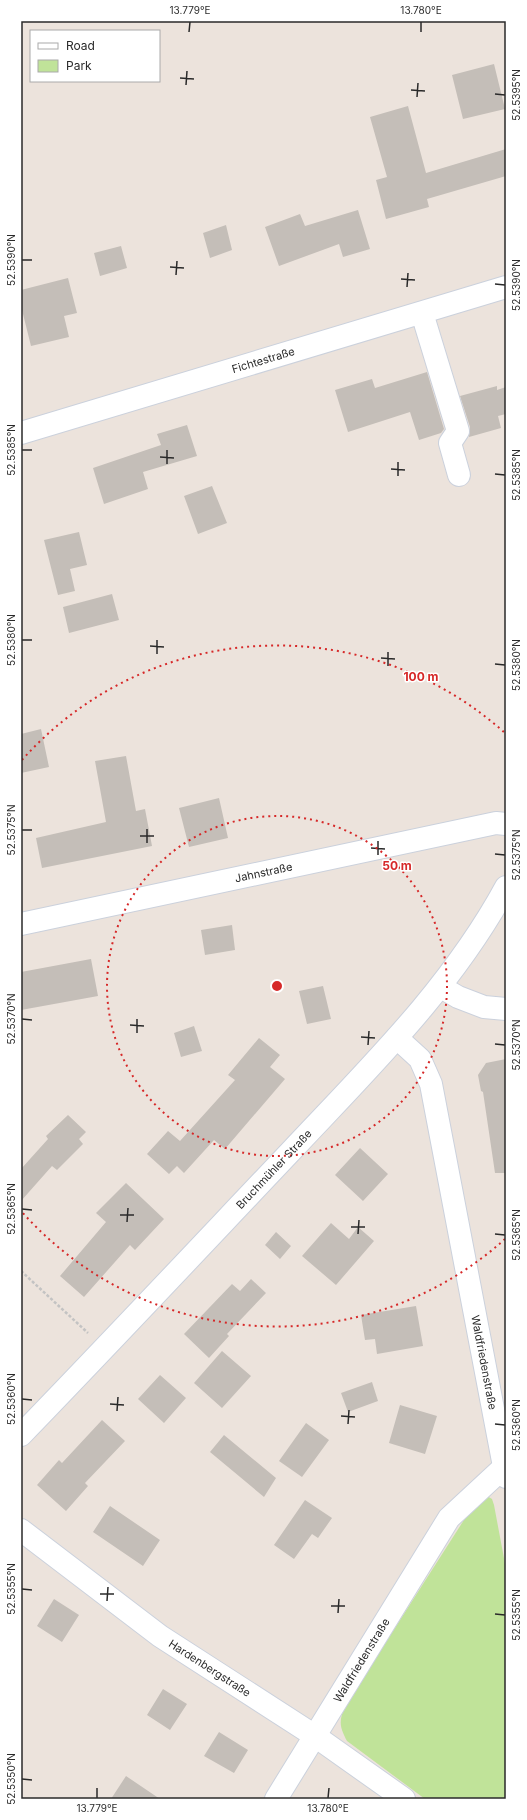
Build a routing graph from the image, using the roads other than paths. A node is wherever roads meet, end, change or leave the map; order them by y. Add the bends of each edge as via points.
1 (506, 287) edge
2 (422, 313) junction
3 (21, 433) edge
4 (459, 475) dead end
5 (506, 824) edge
6 (506, 887) edge
7 (21, 924) edge
8 (441, 987) junction
9 (506, 1009) edge
10 (397, 1038) junction
11 (21, 1436) edge
12 (505, 1470) edge
13 (21, 1530) edge
14 (315, 1736) junction
15 (276, 1799) edge
16 (404, 1799) edge

1 - 2 street, Fichtestraße
2 - 3 street, Fichtestraße
2 - 4 street via 458,431 450,443
5 - 7 street, Jahnstraße via 496,823
6 - 8 street, Bruchmühler Straße via 492,913
8 - 9 street via 484,1007
8 - 10 street, Bruchmühler Straße
10 - 11 street, Bruchmühler Straße
10 - 12 street, Waldfriedenstraße via 420,1059 431,1084
12 - 14 street, Waldfriedenstraße via 449,1518
13 - 14 street, Hardenbergstraße via 160,1636
14 - 15 street, Waldfriedenstraße
14 - 16 street, Hardenbergstraße

